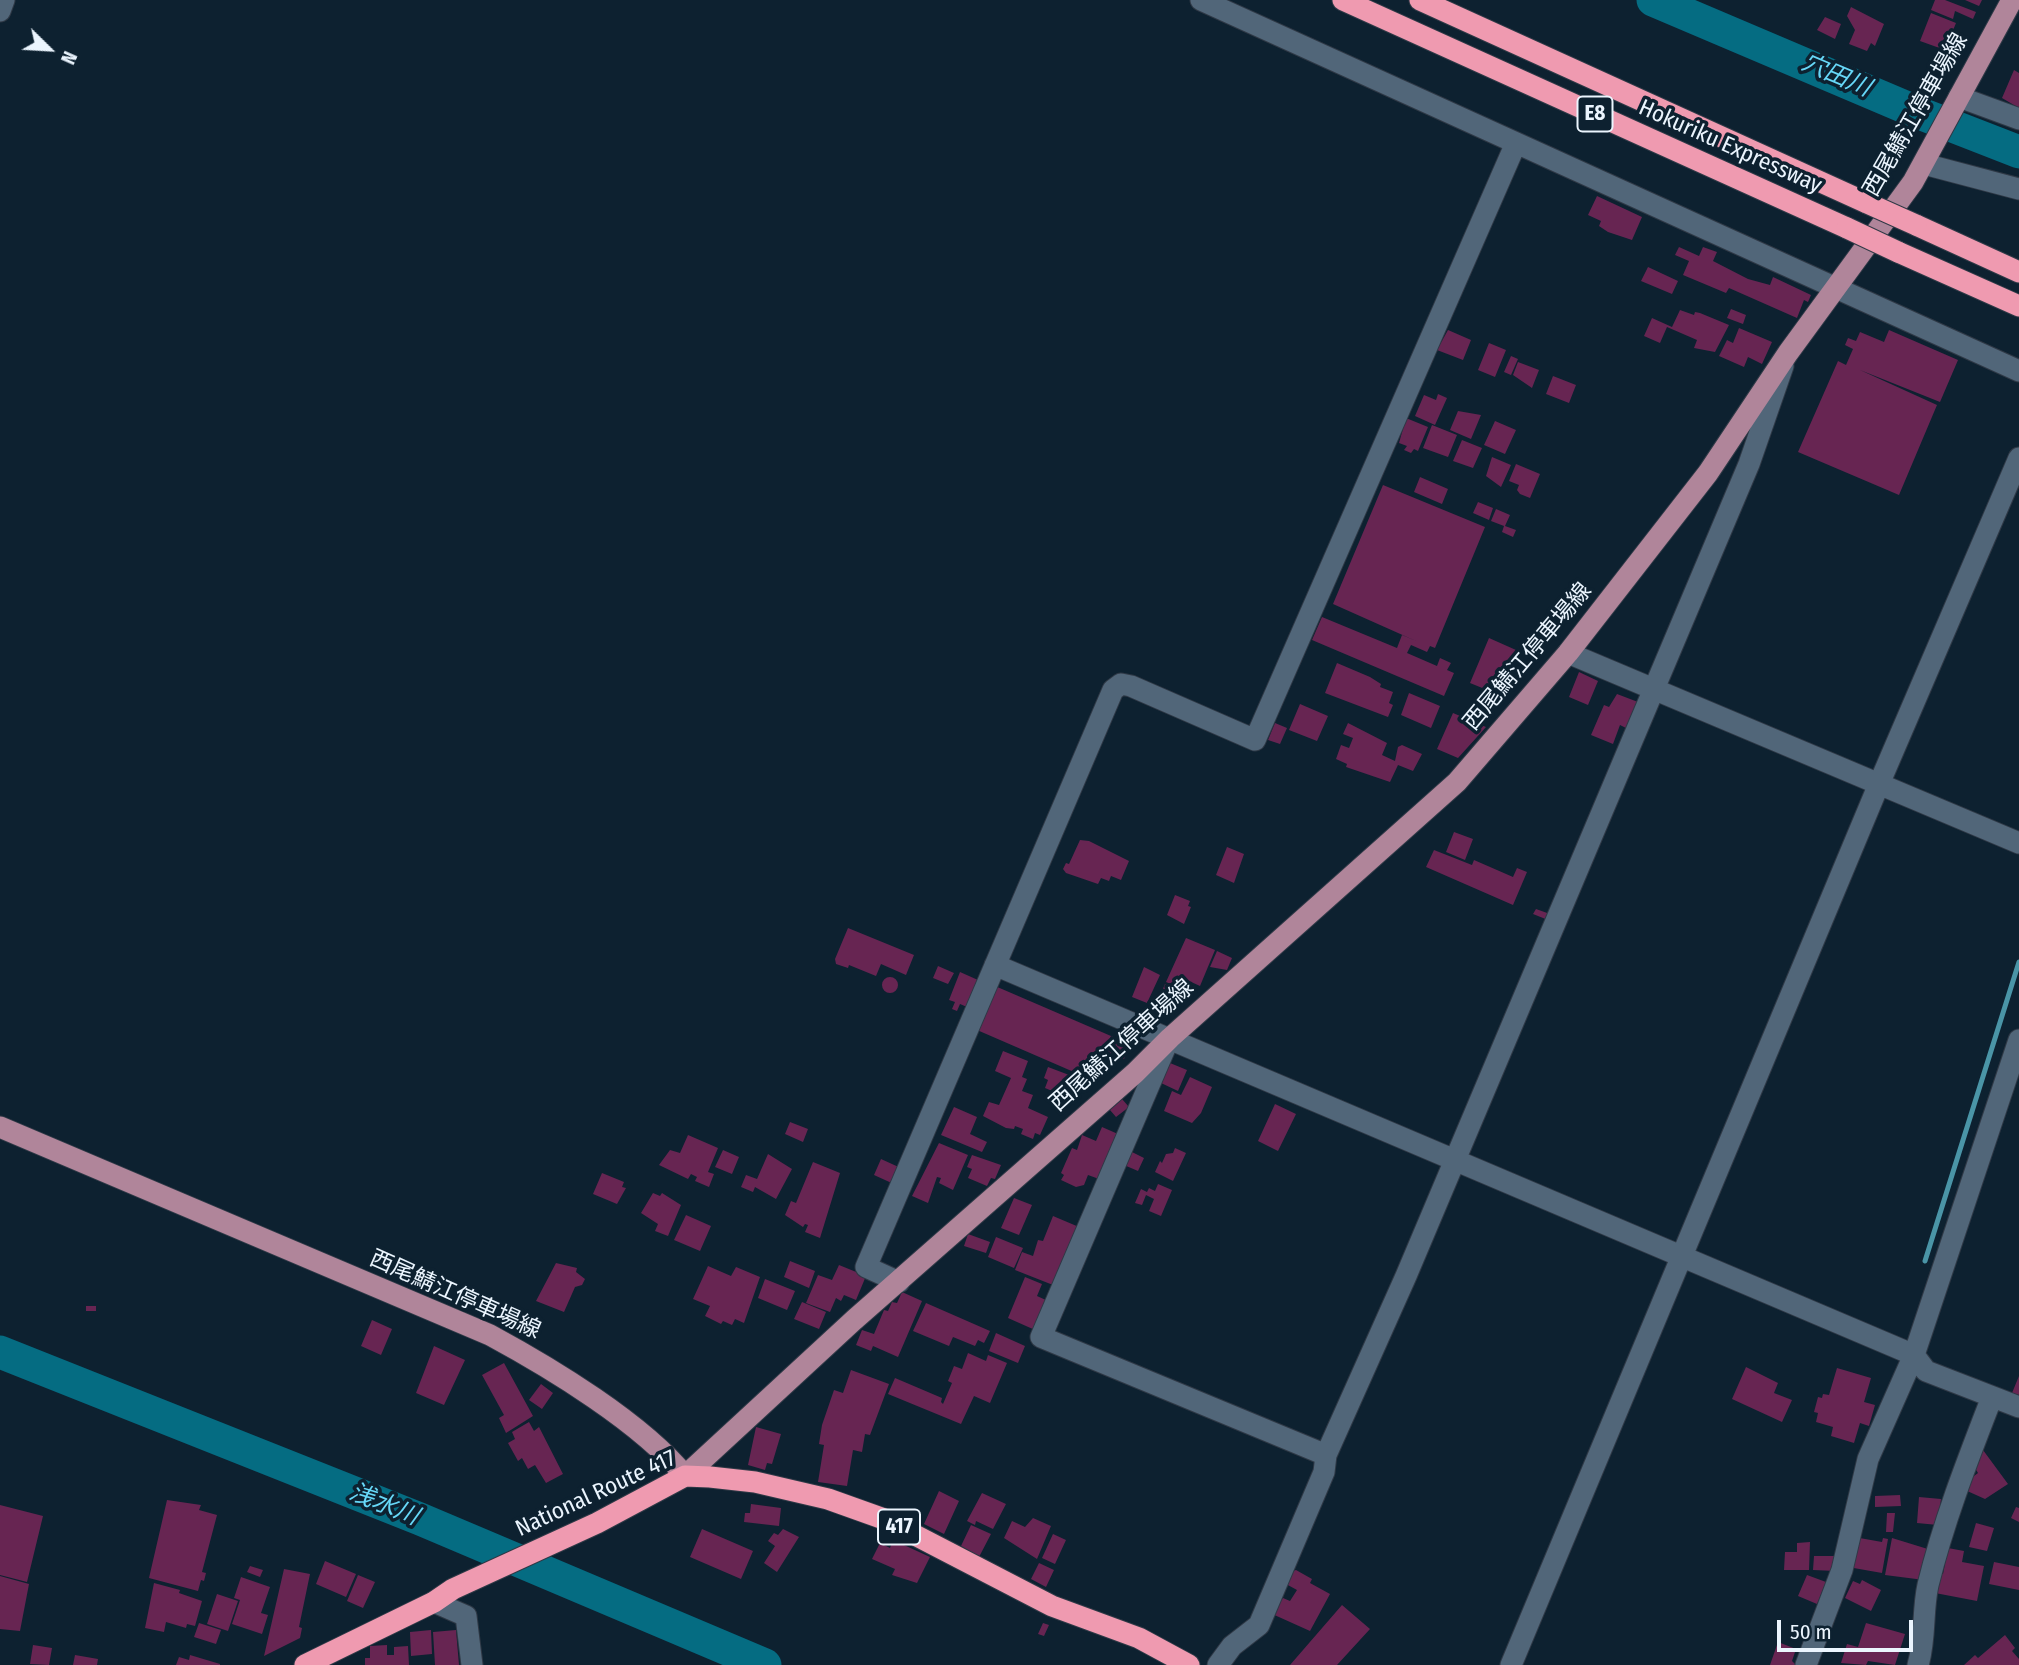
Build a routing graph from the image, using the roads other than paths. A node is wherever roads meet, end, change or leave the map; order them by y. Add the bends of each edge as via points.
1 (4, 0) edge
2 (1201, 0) edge
3 (1343, 0) edge
4 (1420, 0) edge
5 (2012, 0) edge
6 (0, 10) edge
7 (1957, 100) junction
8 (2019, 120) edge
9 (1517, 143) junction
10 (1928, 155) junction
11 (2019, 190) edge
12 (2019, 272) edge
13 (1836, 289) junction
14 (2019, 306) edge
15 (1788, 353) junction
16 (2019, 371) edge
17 (2019, 458) edge
18 (1568, 653) junction
19 (1654, 688) junction
20 (1879, 784) junction
21 (2019, 843) edge
22 (995, 965) junction
23 (1170, 1038) junction
24 (2019, 1040) edge
25 (0, 1127) edge
26 (1454, 1158) junction
27 (1682, 1255) junction
28 (899, 1282) junction
29 (1914, 1355) junction
30 (1992, 1397) junction
31 (2019, 1407) edge
32 (1326, 1455) junction
33 (685, 1476) junction
34 (434, 1602) junction
35 (305, 1665) edge
36 (472, 1665) edge
37 (1189, 1665) edge
38 (1217, 1665) edge
39 (1511, 1665) edge
40 (1806, 1665) edge
41 (1918, 1665) edge

1 - 6 street
2 - 9 street
3 - 14 highway, Hokuriku Expressway / E8, bridge
4 - 12 highway, Hokuriku Expressway / E8, bridge
5 - 7 main road, 西尾鯖江停車場線
7 - 8 street
7 - 10 main road, 西尾鯖江停車場線
9 - 13 street
9 - 22 street via 1255,740 1131,686 1121,684 1113,690
10 - 11 street
10 - 13 main road, 西尾鯖江停車場線
13 - 15 main road, 西尾鯖江停車場線
13 - 16 street
15 - 18 main road, 西尾鯖江停車場線 via 1708,473
15 - 19 street via 1749,464
17 - 20 street
18 - 19 street
18 - 23 main road, 西尾鯖江停車場線 via 1457,782
19 - 20 street
19 - 26 street
20 - 21 street
20 - 27 street
22 - 23 street
22 - 28 street via 866,1268
23 - 26 street
23 - 28 main road, 西尾鯖江停車場線
23 - 32 street via 1041,1337
24 - 29 street
25 - 33 main road, 西尾鯖江停車場線 via 489,1335 582,1392 668,1454
26 - 27 street
26 - 32 street
27 - 29 street
27 - 39 street
28 - 33 main road, 西尾鯖江停車場線
29 - 30 street via 1926,1371
29 - 40 street via 1868,1459 1842,1570
30 - 31 street
30 - 41 street via 1952,1500 1928,1589 1925,1642
32 - 38 street via 1324,1472 1259,1625
33 - 34 highway, National Route 417
33 - 37 highway, National Route 417 / 417 via 755,1482 828,1499 884,1519 1052,1606 1139,1638
34 - 35 highway, National Route 417
34 - 36 street via 466,1616

